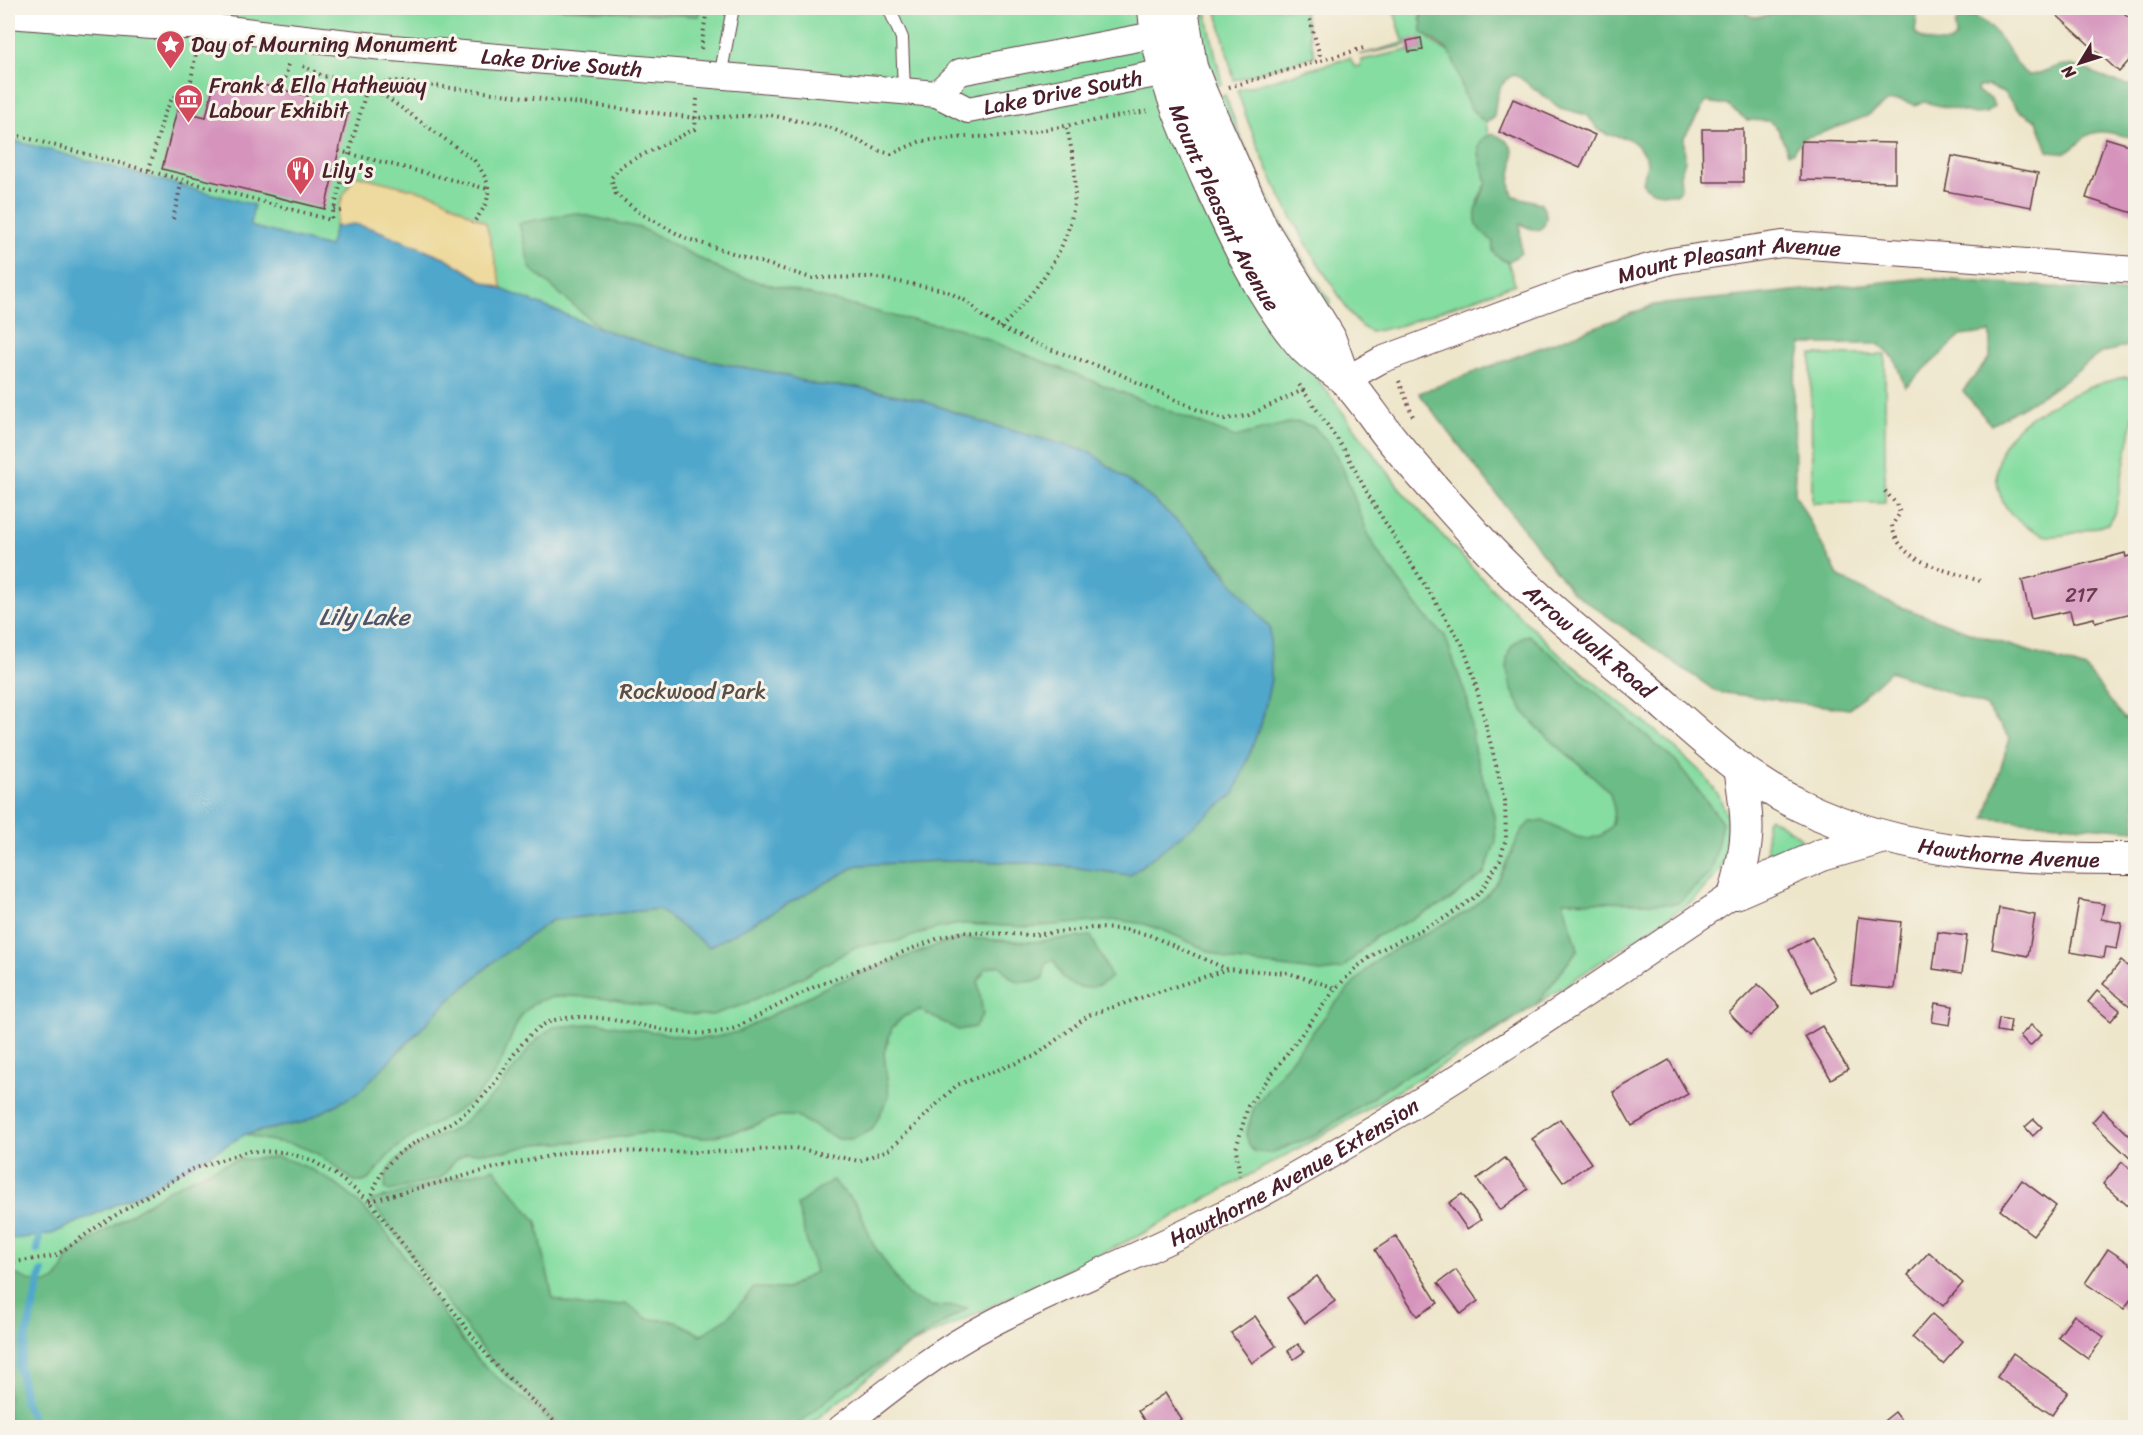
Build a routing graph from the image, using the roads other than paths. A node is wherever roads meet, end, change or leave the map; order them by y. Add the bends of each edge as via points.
1 (733, 8) edge
2 (889, 8) edge
3 (8, 15) edge
4 (1169, 20) edge
5 (709, 76) junction
6 (1183, 84) junction
7 (904, 92) junction
8 (937, 94) junction
9 (2136, 270) edge
10 (1345, 380) junction
11 (1740, 768) junction
12 (1885, 837) junction
13 (2136, 859) edge
14 (1735, 893) junction
15 (841, 1428) edge

1 - 5 lane
2 - 7 lane via 902,38
3 - 5 street, Lake Drive South via 201,27
4 - 6 street, Mount Pleasant Avenue
4 - 8 street, Lake Drive South via 960,72
5 - 7 street, Lake Drive South
6 - 8 street, Lake Drive South via 968,110
6 - 10 street, Mount Pleasant Avenue via 1235,240 1302,346
7 - 8 street, Lake Drive South
9 - 10 street, Mount Pleasant Avenue via 1782,244 1760,247 1671,261 1577,287 1381,360
10 - 11 street, Arrow Walk Road via 1392,441 1504,566
11 - 12 street, Arrow Walk Road via 1795,804
11 - 14 street via 1748,824 1746,852
12 - 13 street, Hawthorne Avenue via 2054,859
12 - 14 street via 1822,855
14 - 15 street, Hawthorne Avenue Extension via 1449,1084 1250,1200 991,1324 904,1378

